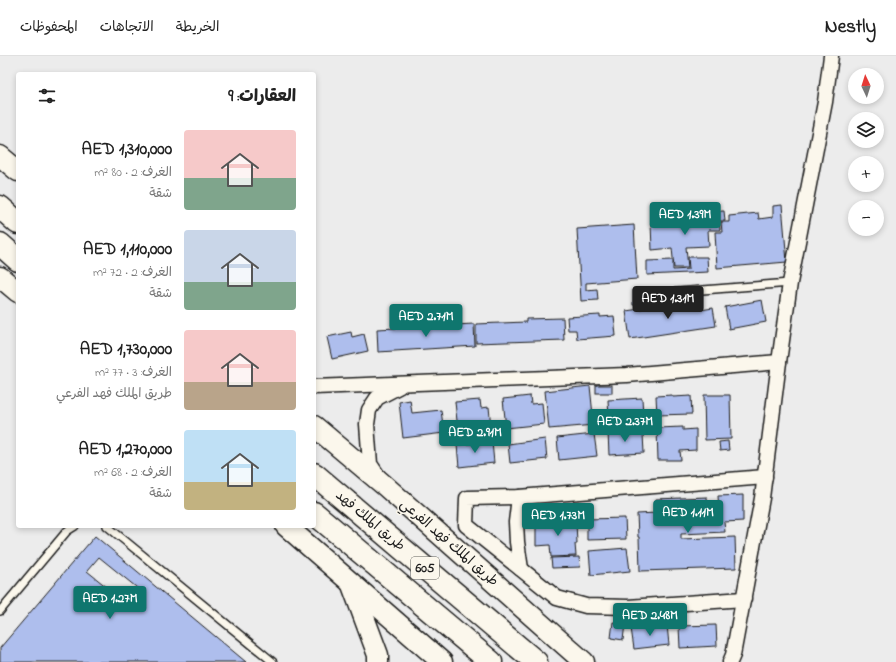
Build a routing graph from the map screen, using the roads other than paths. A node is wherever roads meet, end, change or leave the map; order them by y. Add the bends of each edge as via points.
1 (831, 56) edge
2 (0, 156) edge
3 (16, 169) edge
4 (0, 208) edge
5 (16, 221) edge
6 (0, 244) edge
7 (16, 258) edge
8 (0, 277) edge
9 (790, 283) junction
10 (16, 290) edge
11 (652, 294) dead end
12 (778, 362) junction
13 (404, 384) junction
14 (316, 387) edge
15 (316, 428) edge
16 (316, 476) edge
17 (765, 477) junction
18 (384, 486) junction
19 (519, 497) junction
20 (316, 515) edge
21 (72, 528) edge
22 (109, 528) edge
23 (288, 528) edge
24 (521, 569) junction
25 (351, 583) junction
26 (744, 599) junction
27 (0, 611) edge
28 (273, 662) edge
29 (378, 662) edge
30 (442, 662) edge
31 (491, 662) edge
32 (536, 662) edge
33 (584, 662) edge
34 (730, 662) edge

1 - 9 street via 825,102
2 - 3 main road
4 - 5 highway
6 - 7 highway
8 - 10 main road
9 - 11 lane
9 - 12 street
12 - 13 street via 627,375
12 - 17 street
13 - 14 street
13 - 18 street via 376,398 369,410 367,424 370,464
15 - 18 main road, طريق الملك فهد الفرعي
16 - 32 highway, طريق الملك فهد / 605
17 - 19 street
17 - 26 street
18 - 33 main road, طريق الملك فهد الفرعي
19 - 24 street via 516,522
19 - 24 street via 467,498 466,525
20 - 31 highway, 605
21 - 27 lane
22 - 28 lane
23 - 25 main road
24 - 26 street via 557,598 586,606 628,607
25 - 29 main road via 378,655
25 - 30 main road
26 - 34 street

